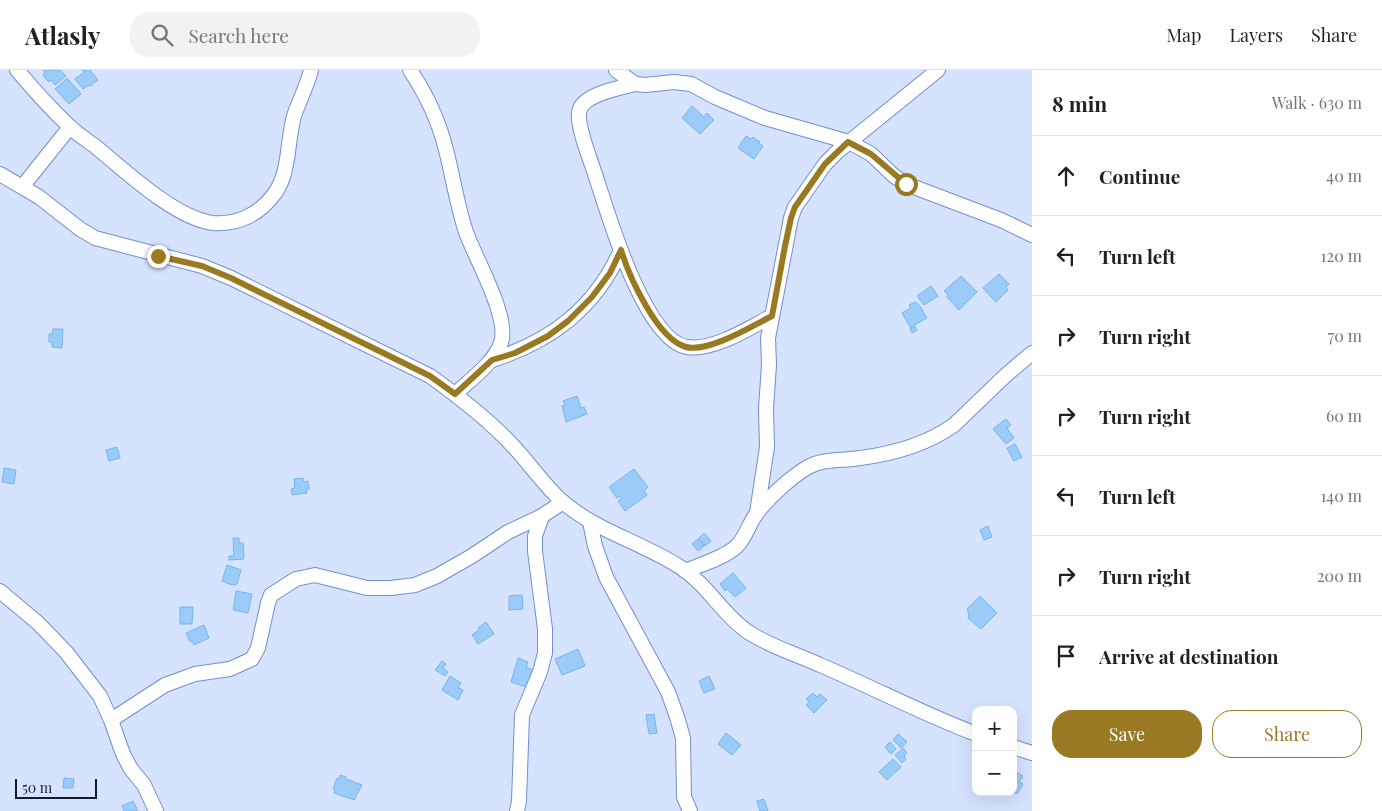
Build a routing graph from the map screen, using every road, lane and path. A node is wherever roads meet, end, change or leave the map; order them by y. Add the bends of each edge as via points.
1 (18, 70) edge
2 (311, 70) edge
3 (410, 70) edge
4 (616, 70) edge
5 (938, 70) edge
6 (635, 84) junction
7 (70, 127) junction
8 (848, 142) junction
9 (0, 174) edge
10 (22, 186) junction
11 (1032, 235) edge
12 (621, 250) junction
13 (772, 316) junction
14 (1032, 353) edge
15 (492, 360) junction
16 (455, 394) junction
17 (563, 502) junction
18 (757, 513) junction
19 (542, 516) junction
20 (590, 522) junction
21 (685, 571) junction
22 (0, 591) edge
23 (112, 720) junction
24 (972, 732) edge
25 (1017, 748) edge
26 (1032, 753) edge
27 (156, 811) edge
28 (517, 811) edge
29 (690, 811) edge

1 - 7 street
2 - 7 street via 294,116 283,176 276,192 247,219 212,223 196,218 128,175
3 - 15 street via 425,93 446,148 466,232 498,308 502,343
4 - 6 street
5 - 8 street
6 - 8 street via 691,84 765,118
6 - 12 street via 599,94 584,102 579,111 582,132
7 - 10 street
8 - 11 street via 871,154 906,184
8 - 13 street via 825,164 795,207
9 - 10 street
10 - 16 street via 95,238 202,266 231,278 430,376
12 - 13 street via 656,321 672,339 686,347 725,340
12 - 15 street via 610,273 568,321 548,336 515,353
13 - 18 street via 768,338 767,447
14 - 18 street via 944,432 902,450 816,463 797,474
15 - 16 street
16 - 17 street via 512,445
17 - 19 street
17 - 20 street
18 - 21 street via 737,546
19 - 23 street via 415,586 367,588 315,575 296,579 272,596 268,603 258,648 252,659 230,669 195,674 165,685
19 - 28 street via 536,536 536,551 545,653 522,715
20 - 21 street
20 - 29 street via 606,577 668,692 677,717 683,738 684,797
21 - 24 street via 702,584 735,622 762,641
22 - 23 street via 66,652 100,696
23 - 27 street via 131,769
25 - 26 street

